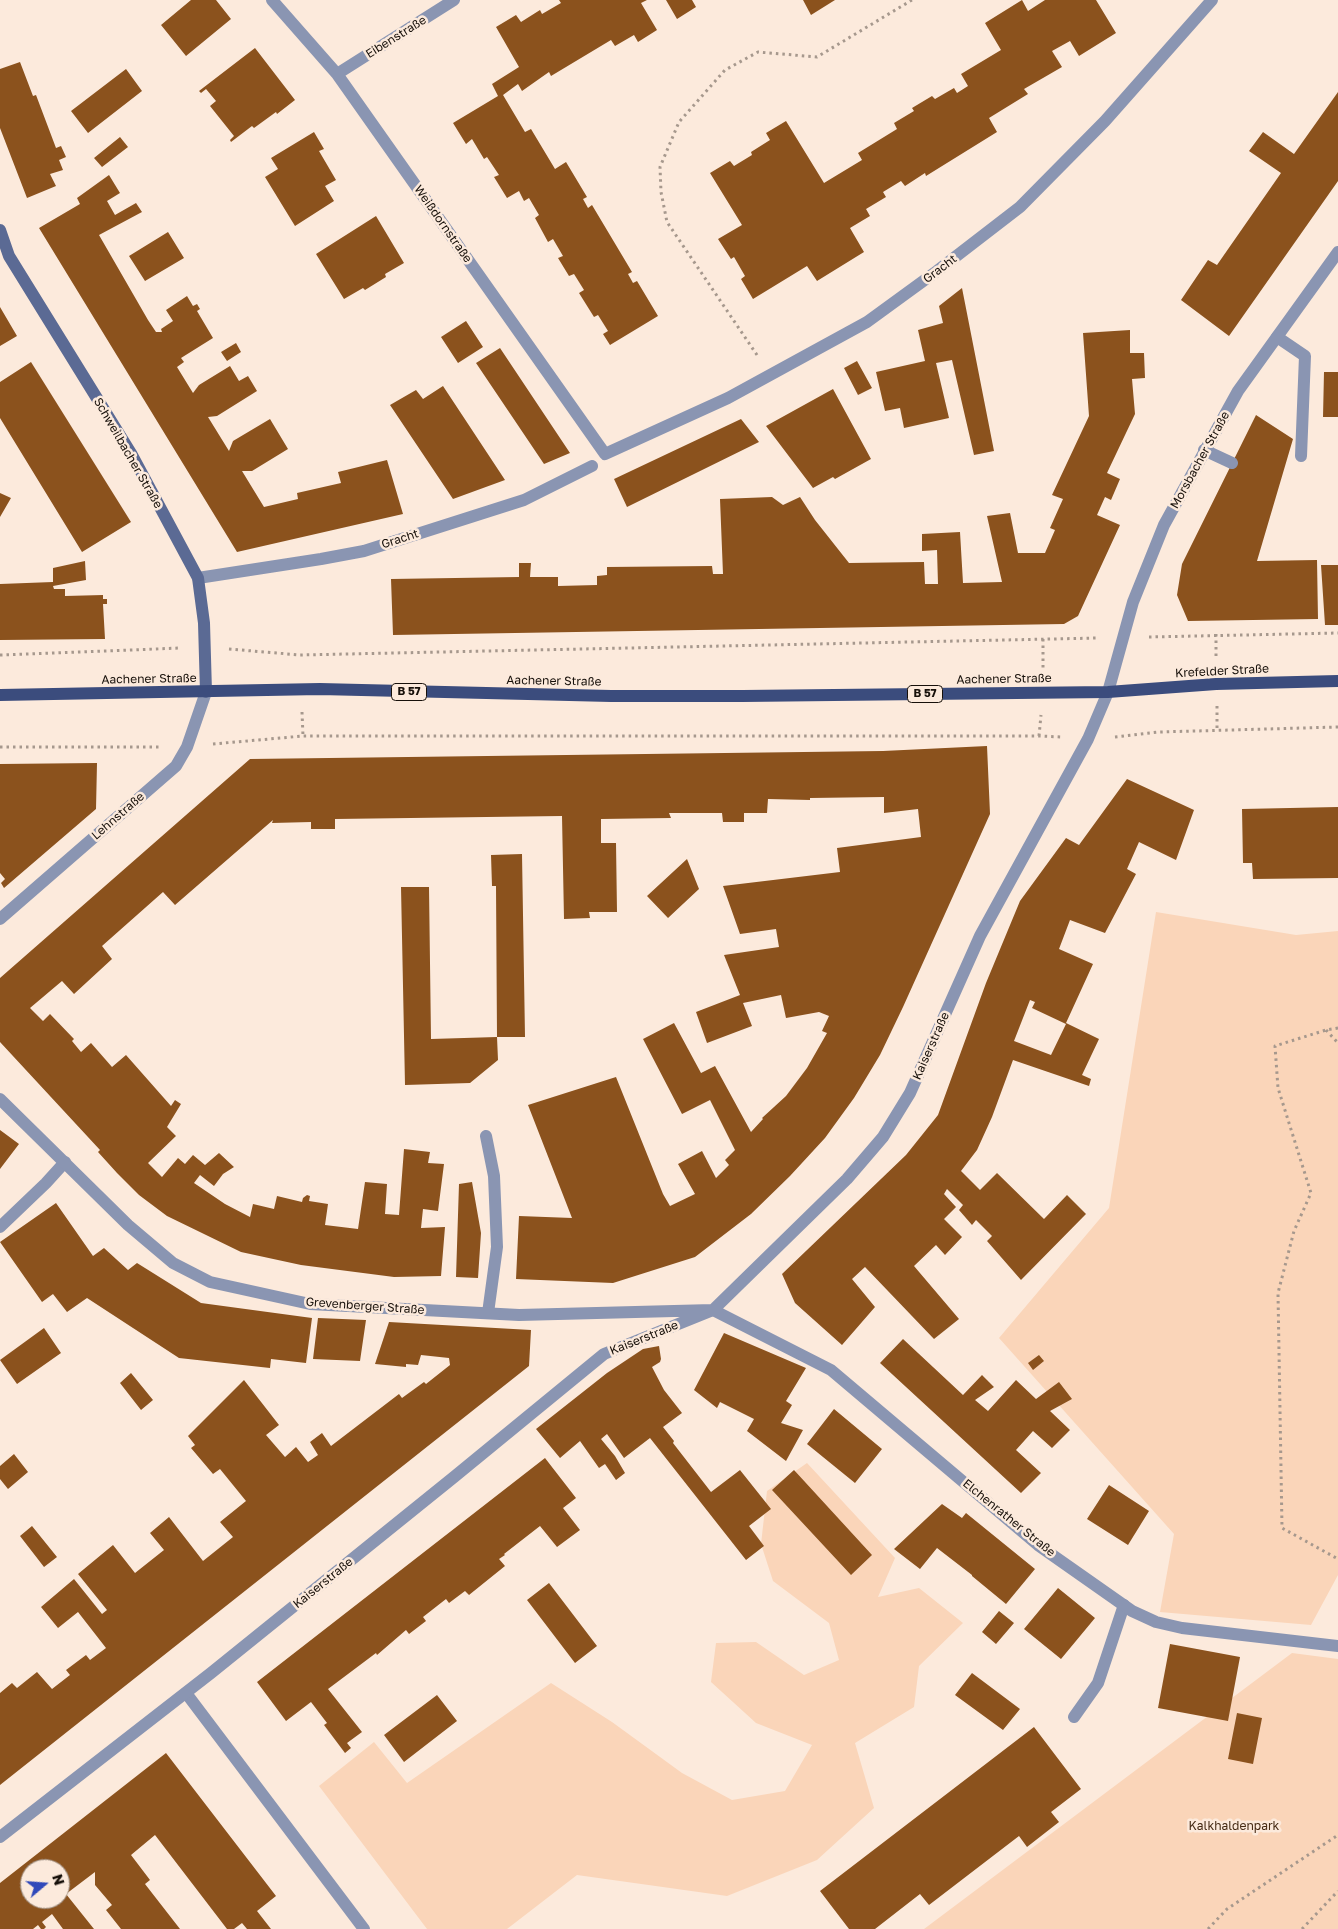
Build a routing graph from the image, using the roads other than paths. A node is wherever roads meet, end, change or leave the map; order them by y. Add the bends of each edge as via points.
1 (272, 0) edge
2 (454, 0) edge
3 (1212, 0) edge
4 (337, 74) junction
5 (0, 230) edge
6 (1338, 252) edge
7 (1277, 337) junction
8 (1204, 450) junction
9 (605, 454) joint
10 (1301, 456) dead end
11 (1232, 463) dead end
12 (592, 466) dead end
13 (198, 578) junction
14 (1338, 681) edge
15 (206, 692) junction
16 (1108, 692) junction
17 (0, 695) edge
18 (0, 919) edge
19 (0, 1099) edge
20 (486, 1136) dead end
21 (64, 1162) junction
22 (0, 1227) edge
23 (713, 1310) junction
24 (488, 1313) junction
25 (1124, 1605) junction
26 (1338, 1646) edge
27 (186, 1693) junction
28 (1074, 1717) dead end
29 (0, 1837) edge
30 (364, 1929) edge

1 - 4 street, Weißdornstraße
2 - 4 street, Eibenstraße
3 - 9 street, Gracht via 1105,121 1020,206 937,271 866,322 728,398
4 - 9 street, Weißdornstraße
5 - 13 main road, Schweilbacher Straße via 10,256 132,455
6 - 7 street, Morsbacher Straße
7 - 8 street, Morsbacher Straße via 1238,391
7 - 10 street via 1305,356
8 - 11 street
8 - 16 street, Morsbacher Straße via 1164,525 1133,602
12 - 13 street, Gracht via 524,500 364,551
13 - 15 main road, Schweilbacher Straße via 204,623
14 - 16 main road, Krefelder Straße / B 57
15 - 16 main road, Aachener Straße / B 57 via 320,689 611,696
15 - 17 main road, Aachener Straße / B 57
15 - 18 street, Lehnstraße via 187,747 176,766
16 - 23 street, Kaiserstraße via 1088,739 980,936 910,1093 883,1137 847,1179
19 - 21 street, Grevenberger Straße
20 - 24 street via 494,1176 497,1247
21 - 22 street
21 - 24 street, Grevenberger Straße via 128,1225 173,1263 210,1282 310,1304
23 - 24 street, Grevenberger Straße
23 - 25 street, Elchenrather Straße via 831,1370 1038,1545
23 - 27 street, Kaiserstraße via 604,1354
25 - 26 street, Elchenrather Straße via 1156,1622 1182,1628
25 - 28 street via 1098,1683
27 - 29 street, Kaiserstraße
27 - 30 street

